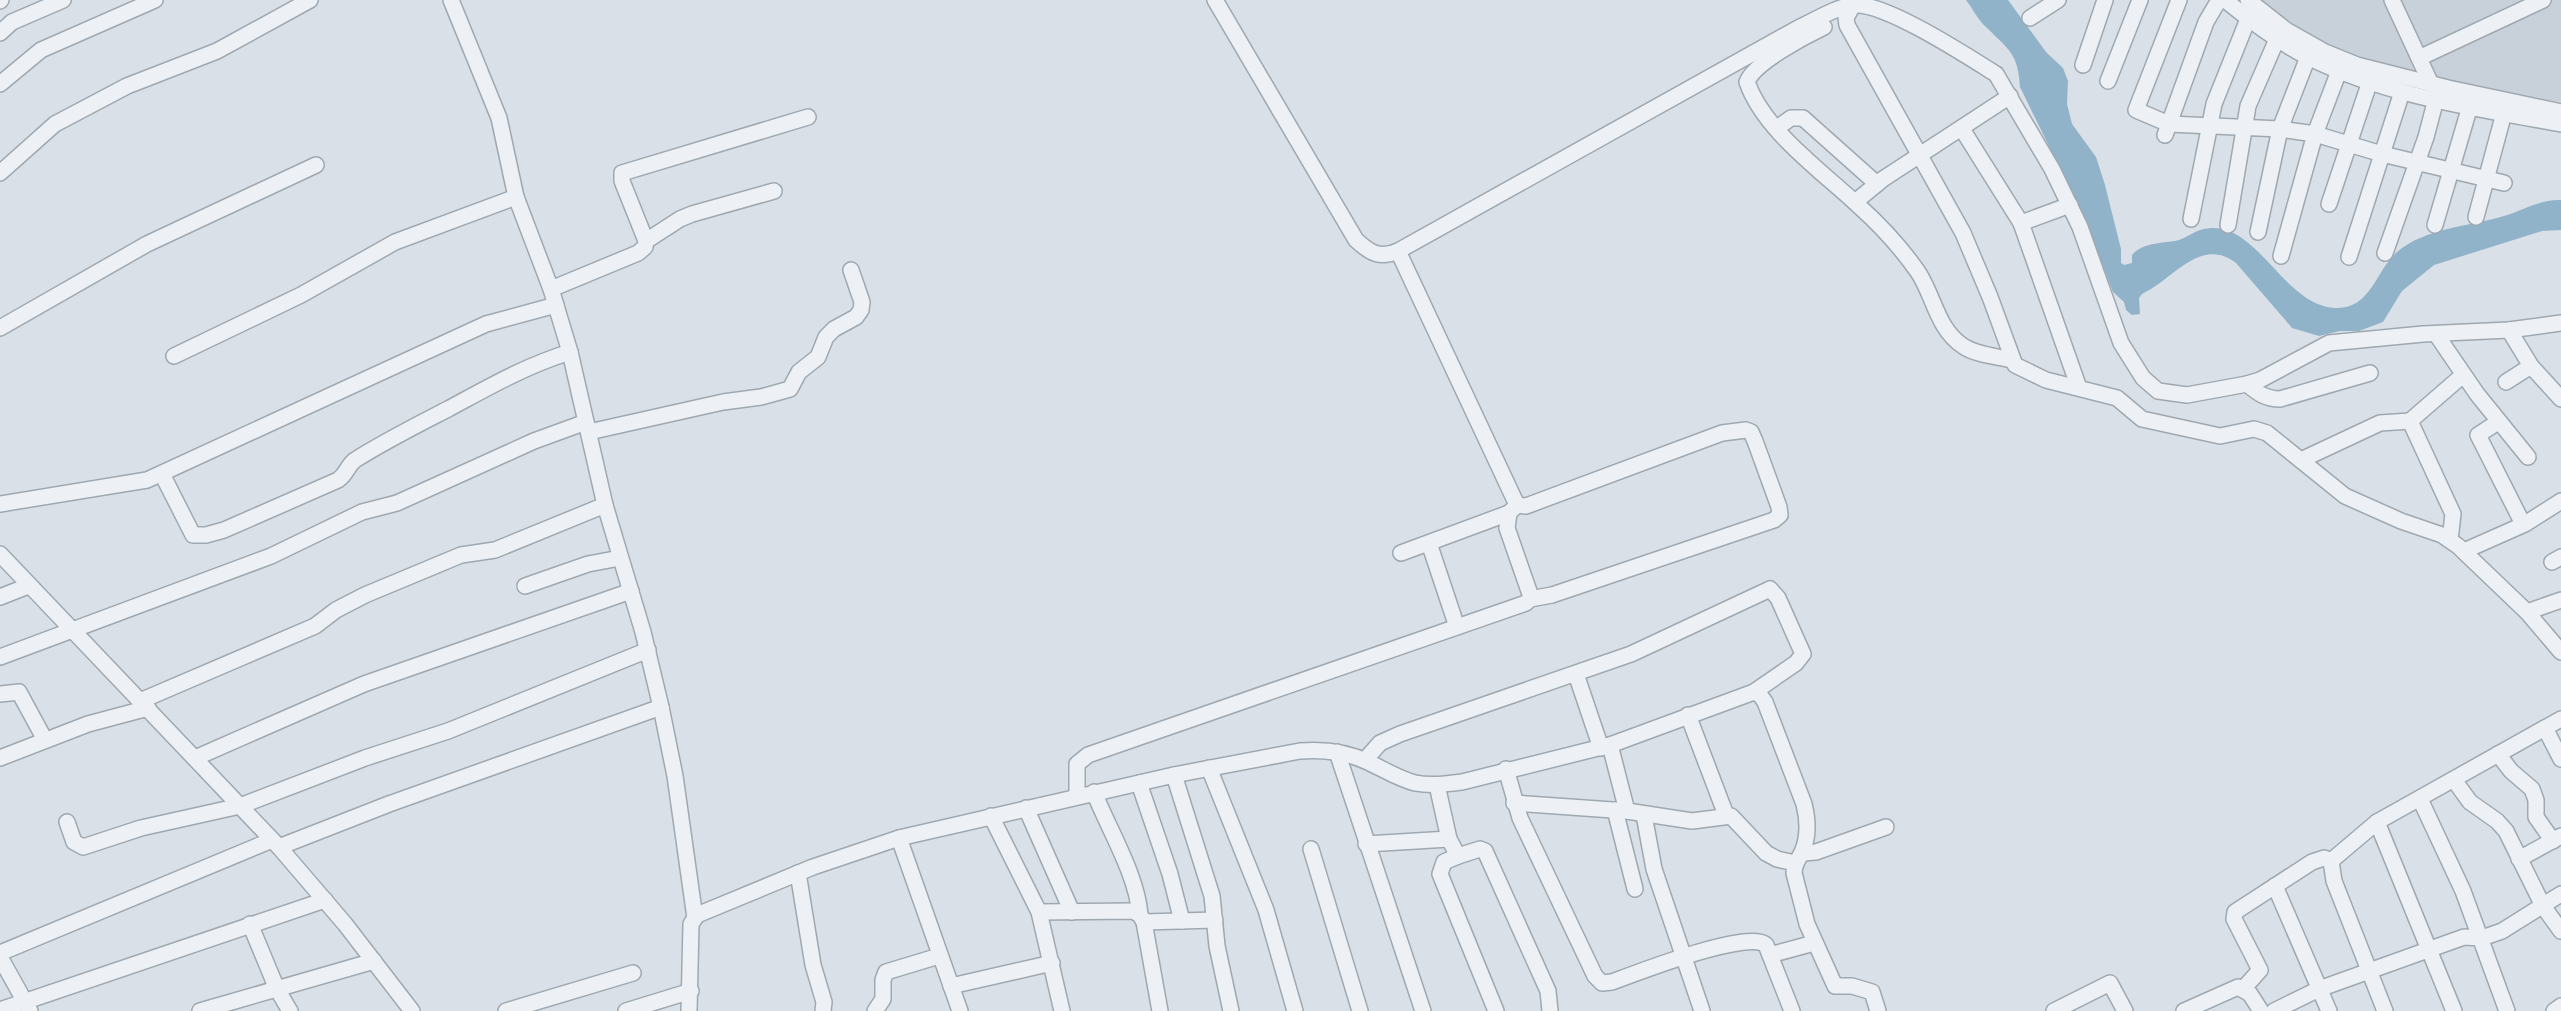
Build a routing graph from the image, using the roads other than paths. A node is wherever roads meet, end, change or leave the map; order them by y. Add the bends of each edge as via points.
1 (63, 0) edge
2 (154, 0) edge
3 (310, 0) edge
4 (451, 0) edge
5 (1215, 0) edge
6 (2058, 0) edge
7 (2105, 0) edge
8 (2139, 0) edge
9 (2179, 0) edge
10 (2219, 0) edge
11 (2225, 0) edge
12 (2248, 0) edge
13 (2392, 0) edge
14 (2543, 0) edge
15 (1850, 11) junction
16 (2030, 18) dead end
17 (2248, 19) junction
18 (0, 33) edge
19 (2277, 39) junction
20 (2308, 57) junction
21 (2419, 58) junction
22 (2083, 64) dead end
23 (2340, 71) junction
24 (2108, 81) dead end
25 (2370, 81) junction
26 (0, 84) edge
27 (2402, 92) junction
28 (2434, 92) junction
29 (2010, 96) junction
30 (2470, 106) junction
31 (2561, 112) edge
32 (2504, 113) junction
33 (808, 117) dead end
34 (2561, 124) edge
35 (1777, 128) junction
36 (2208, 128) junction
37 (2243, 128) junction
38 (1962, 129) junction
39 (2280, 129) junction
40 (2167, 130) junction
41 (2315, 134) junction
42 (2349, 143) junction
43 (2382, 154) junction
44 (1922, 155) junction
45 (2417, 162) junction
46 (316, 165) dead end
47 (2451, 170) junction
48 (0, 173) edge
49 (2486, 179) junction
50 (2504, 183) dead end
51 (1877, 184) junction
52 (774, 191) dead end
53 (516, 197) junction
54 (1855, 202) junction
55 (2329, 204) dead end
56 (2070, 205) junction
57 (2476, 217) dead end
58 (2191, 219) dead end
59 (2021, 223) junction
60 (2228, 225) dead end
61 (2434, 225) dead end
62 (2258, 232) dead end
63 (646, 241) junction
64 (1398, 251) junction
65 (2385, 253) dead end
66 (2281, 256) dead end
67 (2349, 257) dead end
68 (851, 270) dead end
69 (551, 289) junction
70 (556, 305) junction
71 (2561, 323) edge
72 (0, 328) edge
73 (2509, 330) junction
74 (2436, 334) junction
75 (570, 352) junction
76 (174, 356) dead end
77 (2012, 360) junction
78 (2531, 366) junction
79 (2370, 373) dead end
80 (2463, 375) junction
81 (2506, 382) dead end
82 (2247, 384) junction
83 (2079, 388) junction
84 (2561, 399) edge
85 (2410, 421) junction
86 (2498, 422) junction
87 (588, 427) junction
88 (2528, 457) dead end
89 (2301, 460) junction
90 (162, 474) junction
91 (2561, 501) edge
92 (0, 504) edge
93 (605, 505) junction
94 (1513, 509) junction
95 (2523, 524) junction
96 (2450, 540) junction
97 (1429, 543) junction
98 (2464, 551) junction
99 (1401, 553) dead end
100 (0, 554) edge
101 (620, 558) junction
102 (28, 586) junction
103 (525, 586) dead end
104 (631, 591) junction
105 (0, 597) edge
106 (1530, 599) junction
107 (2561, 600) edge
108 (2527, 612) junction
109 (1457, 627) junction
110 (73, 630) junction
111 (648, 650) junction
112 (2561, 652) edge
113 (0, 657) edge
114 (1576, 674) junction
115 (1754, 692) junction
116 (0, 694) edge
117 (144, 705) junction
118 (661, 707) junction
119 (1688, 715) junction
120 (2561, 718) edge
121 (2545, 728) junction
122 (45, 740) junction
123 (1605, 747) junction
124 (1337, 752) junction
125 (2498, 754) junction
126 (0, 758) edge
127 (195, 758) junction
128 (2561, 759) edge
129 (1365, 760) junction
130 (1209, 768) junction
131 (1506, 769) junction
132 (1174, 775) junction
133 (2454, 780) junction
134 (1140, 783) junction
135 (1437, 785) junction
136 (1094, 792) junction
137 (1077, 796) junction
138 (2420, 799) junction
139 (1514, 803) junction
140 (240, 806) junction
141 (1026, 808) junction
142 (1621, 810) junction
143 (1644, 815) junction
144 (1726, 815) junction
145 (991, 816) junction
146 (67, 822) dead end
147 (2377, 822) junction
148 (1886, 827) dead end
149 (899, 838) junction
150 (2557, 838) edge
151 (1449, 839) junction
152 (275, 843) junction
153 (1366, 844) junction
154 (1311, 849) dead end
155 (1458, 856) junction
156 (1798, 858) junction
157 (2519, 859) junction
158 (2331, 861) junction
159 (798, 873) junction
160 (2275, 886) junction
161 (1635, 889) dead end
162 (2561, 894) edge
163 (325, 900) junction
164 (2543, 906) junction
165 (1039, 912) junction
166 (1072, 912) junction
167 (695, 918) junction
168 (1142, 919) junction
169 (1215, 920) junction
170 (1182, 921) junction
171 (250, 924) junction
172 (2561, 931) edge
173 (2482, 938) junction
174 (1814, 943) junction
175 (2431, 949) junction
176 (1770, 955) junction
177 (0, 956) edge
178 (939, 956) junction
179 (1684, 956) junction
180 (374, 961) junction
181 (1052, 963) junction
182 (2371, 970) junction
183 (633, 973) dead end
184 (951, 986) junction
185 (2244, 988) junction
186 (277, 989) junction
187 (2319, 989) junction
188 (691, 991) junction
189 (28, 1007) edge
190 (0, 1010) edge
191 (200, 1011) edge
192 (290, 1011) edge
193 (412, 1011) edge
194 (506, 1011) edge
195 (626, 1011) edge
196 (689, 1011) edge
197 (823, 1011) edge
198 (875, 1011) edge
199 (960, 1011) edge
200 (1062, 1011) edge
201 (1160, 1011) edge
202 (1231, 1011) edge
203 (1295, 1011) edge
204 (1360, 1011) edge
205 (1422, 1011) edge
206 (1496, 1011) edge
207 (1550, 1011) edge
208 (1701, 1011) edge
209 (1792, 1011) edge
210 (1878, 1011) edge
211 (2054, 1011) edge
212 (2125, 1011) edge
213 (2184, 1011) edge
214 (2261, 1011) edge
215 (2274, 1011) edge
216 (2329, 1011) edge
217 (2385, 1011) edge
218 (2454, 1011) edge
219 (2507, 1011) edge

1 - 18 street via 12,22
2 - 26 street via 41,50
3 - 48 street via 217,51 127,86 55,124
4 - 53 street via 499,118
5 - 64 street via 1356,240 1380,256
6 - 16 street
7 - 22 street
8 - 24 street
9 - 40 street via 2136,110
10 - 40 street via 2206,22
11 - 17 street
12 - 28 street via 2286,30 2325,52
13 - 21 street
14 - 21 street
15 - 29 street via 1872,7 1891,14 1996,74
15 - 35 street via 1749,76 1752,96
15 - 44 street via 1858,48
15 - 64 street via 1800,27
17 - 19 street
17 - 36 street
19 - 20 street
19 - 37 street via 2258,79
20 - 23 street
20 - 39 street
21 - 28 street
23 - 25 street
23 - 41 street
25 - 27 street
25 - 42 street
27 - 28 street
27 - 43 street
28 - 30 street
28 - 31 street
28 - 45 street
29 - 38 street
29 - 56 street
30 - 32 street
30 - 47 street
32 - 34 street
32 - 49 street
33 - 63 street via 622,173
35 - 51 street via 1791,118 1803,118
35 - 54 street
36 - 37 street
36 - 40 street
36 - 58 street
37 - 39 street
37 - 60 street
38 - 44 street
38 - 59 street
39 - 41 street
39 - 62 street
41 - 42 street
41 - 66 street
42 - 43 street
42 - 55 street
43 - 45 street
43 - 67 street
44 - 51 street
44 - 77 street via 1974,258
45 - 47 street
45 - 65 street
46 - 72 street via 147,244
47 - 49 street
47 - 61 street
49 - 50 street
49 - 57 street
51 - 54 street
52 - 63 street via 680,219
53 - 69 street
53 - 76 street via 395,242 301,296
54 - 77 street via 1918,272 1951,335 1964,346
56 - 59 street
56 - 82 street via 2121,343 2143,378 2158,392 2187,395
59 - 83 street
63 - 69 street via 638,253
64 - 94 street
68 - 87 street via 861,310 834,329 818,357 799,372 790,389
69 - 70 street
70 - 75 street
70 - 90 street via 486,324
71 - 73 street
73 - 74 street
73 - 78 street
74 - 80 street
74 - 82 street via 2329,343
75 - 87 street
75 - 90 street via 488,385 371,450 350,464 345,476 338,480 224,530 193,535
77 - 83 street via 2026,372
78 - 81 street
78 - 84 street
79 - 82 street via 2280,399 2259,395
80 - 85 street
80 - 86 street
83 - 89 street via 2116,399 2142,419 2154,422 2220,436 2261,430
85 - 89 street via 2380,423
85 - 96 street via 2453,513
86 - 88 street
86 - 95 street via 2478,435
87 - 93 street
87 - 110 street via 524,446 398,503 362,512 271,556
89 - 96 street via 2345,496
90 - 92 street via 147,480
91 - 95 street
93 - 101 street
93 - 117 street via 495,550 461,555 365,595 315,626
94 - 97 street
94 - 106 street via 1507,528
94 - 106 street via 1722,433 1746,430 1752,432 1779,507 1780,515 1774,520 1543,598
95 - 98 street
96 - 98 street
97 - 99 street
97 - 109 street
98 - 108 street
100 - 102 street
101 - 103 street via 588,564
101 - 104 street
102 - 105 street
102 - 110 street
104 - 111 street
104 - 127 street via 364,684
106 - 109 street
107 - 108 street
108 - 112 street
109 - 137 street via 1088,755 1077,764
110 - 113 street
110 - 117 street
111 - 118 street
111 - 140 street via 448,730
114 - 115 street via 1681,633 1770,590 1778,598 1803,654
114 - 123 street
114 - 129 street via 1400,734 1380,743
115 - 119 street
115 - 156 street via 1765,702 1808,819 1807,838
116 - 122 street via 19,692
117 - 122 street
117 - 127 street
118 - 152 street
118 - 167 street
119 - 123 street
119 - 144 street
120 - 121 street
121 - 125 street
121 - 128 street
122 - 126 street
123 - 131 street
123 - 142 street
124 - 129 street
124 - 130 street via 1300,751
124 - 153 street
125 - 133 street
125 - 150 street via 2532,789 2536,818
127 - 140 street
129 - 135 street via 1414,783
130 - 132 street
130 - 203 street via 1266,910
131 - 135 street
131 - 139 street
132 - 134 street
132 - 169 street via 1208,881
133 - 138 street
133 - 157 street via 2470,802 2506,831
134 - 136 street
134 - 170 street
135 - 151 street
136 - 137 street
136 - 168 street via 1132,880
137 - 141 street
138 - 147 street
138 - 173 street
139 - 142 street
139 - 179 street via 1602,983
140 - 146 street via 130,831 83,848 74,842
140 - 152 street
141 - 145 street
141 - 166 street
142 - 143 street
142 - 161 street
143 - 144 street via 1692,821
143 - 179 street via 1654,869
144 - 156 street via 1737,820 1777,859
145 - 149 street
145 - 165 street
147 - 158 street
147 - 175 street
148 - 156 street
149 - 159 street
149 - 178 street
150 - 157 street
151 - 153 street
151 - 155 street
152 - 163 street
152 - 177 street
153 - 205 street
154 - 204 street
155 - 206 street via 1444,862 1440,874
155 - 207 street via 1485,851 1548,991
156 - 174 street via 1798,894
157 - 164 street
158 - 160 street via 2318,859
158 - 182 street via 2334,881
159 - 167 street
159 - 197 street
160 - 185 street via 2233,915 2260,970
160 - 187 street
162 - 164 street
163 - 171 street
163 - 180 street
164 - 172 street
164 - 173 street via 2508,928
165 - 166 street
165 - 181 street
166 - 168 street via 1133,911
167 - 188 street via 691,924
168 - 170 street
168 - 201 street
169 - 170 street
169 - 202 street
171 - 186 street
171 - 189 street
173 - 175 street via 2464,937
173 - 219 street
174 - 176 street
174 - 210 street via 1835,986 1872,992
175 - 182 street
175 - 218 street
176 - 179 street via 1766,945 1755,940
176 - 209 street
177 - 189 street
178 - 184 street
178 - 198 street via 886,972 883,999
179 - 208 street
180 - 186 street
180 - 193 street
181 - 184 street
181 - 200 street
182 - 187 street
182 - 217 street
183 - 194 street
184 - 199 street
185 - 213 street via 2238,987
185 - 214 street
186 - 191 street
186 - 192 street
187 - 215 street
187 - 216 street
188 - 195 street
188 - 196 street
189 - 190 street
211 - 212 street via 2110,982

